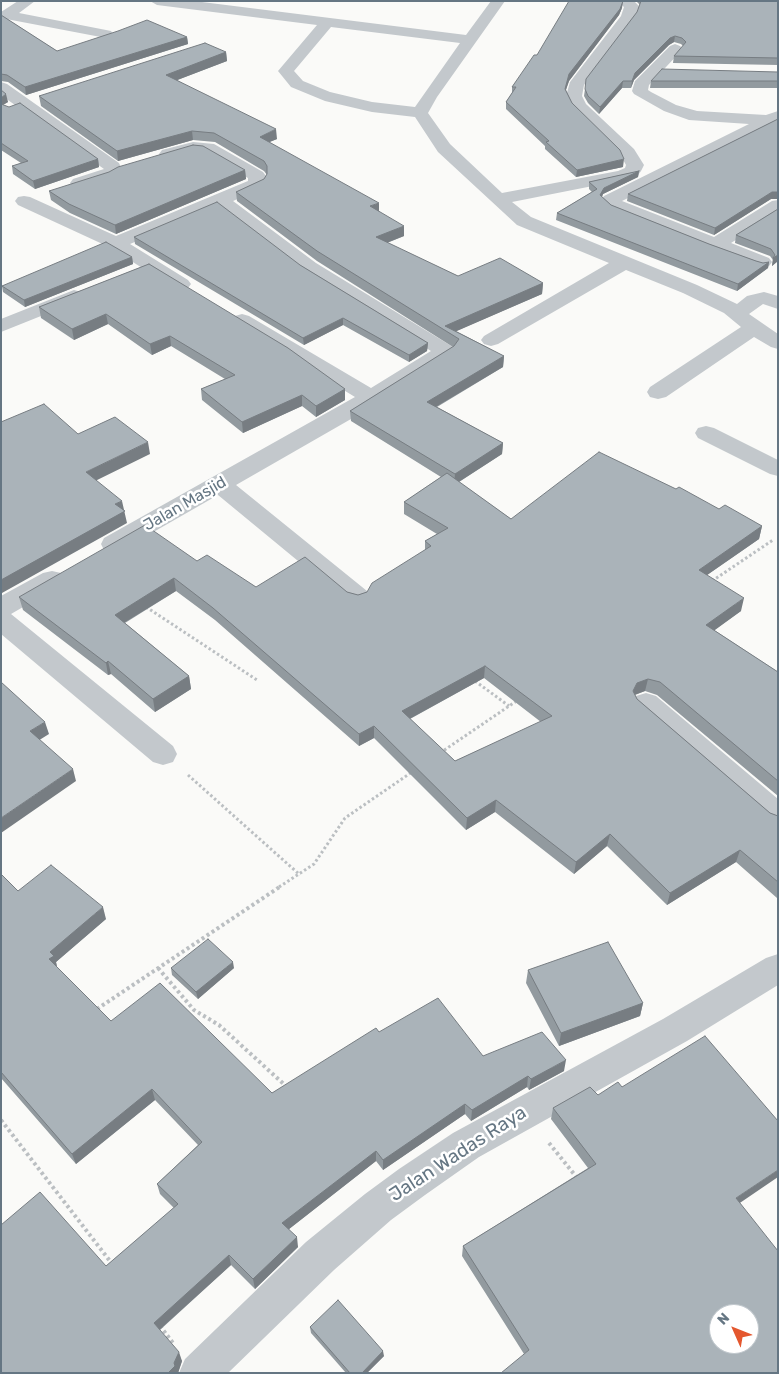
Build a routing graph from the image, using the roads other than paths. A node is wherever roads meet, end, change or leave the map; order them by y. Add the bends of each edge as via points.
1 (28, 1) edge
2 (157, 1) edge
3 (498, 1) edge
4 (624, 1) edge
5 (326, 23) junction
6 (106, 34) edge
7 (469, 40) junction
8 (675, 49) edge
9 (656, 69) junction
10 (675, 69) edge
11 (1, 87) edge
12 (42, 98) edge
13 (16, 106) junction
14 (420, 113) junction
15 (774, 118) edge
16 (131, 165) junction
17 (498, 198) junction
18 (220, 200) junction
19 (778, 205) edge
20 (116, 243) junction
21 (715, 245) junction
22 (625, 262) junction
23 (762, 262) edge
24 (89, 290) edge
25 (201, 296) edge
26 (778, 304) edge
27 (227, 311) edge
28 (738, 313) junction
29 (1, 326) edge
30 (754, 328) junction
31 (491, 340) dead end
32 (778, 344) edge
33 (658, 392) dead end
34 (371, 397) junction
35 (706, 433) dead end
36 (778, 469) edge
37 (220, 484) junction
38 (358, 597) edge
39 (5, 604) edge
40 (646, 703) dead end
41 (163, 754) road end
42 (778, 816) edge
43 (778, 968) edge
44 (188, 1361) edge

1 - 6 street via 6,15
2 - 5 street
3 - 7 street
4 - 17 street via 632,6 628,17 576,85 574,96 579,106 628,153 636,165 623,176
5 - 7 street
5 - 14 street via 286,71 297,84 326,96 372,107
7 - 14 street
8 - 9 street
9 - 10 street
9 - 15 street via 640,84 640,91 670,108 700,117
11 - 13 street
12 - 13 street
13 - 16 street via 110,164
14 - 17 street via 444,148
15 - 21 street via 610,200 617,206
16 - 18 street via 192,147 208,148 257,176 257,184
16 - 20 street via 16,203
17 - 22 street via 524,220
18 - 20 street
18 - 34 street, Jalan Masjid via 309,267 446,352
19 - 21 street
20 - 25 street via 142,269
21 - 23 street
22 - 28 street
22 - 31 street
24 - 29 street
26 - 28 street via 764,298 754,300
27 - 34 street
28 - 30 street
30 - 32 street
30 - 33 street
34 - 37 street, Jalan Masjid
35 - 36 street
37 - 38 street
37 - 39 street, Jalan Masjid
39 - 41 street
40 - 42 street
43 - 44 street, Jalan Wadas Raya via 675,1030 466,1145 378,1207

